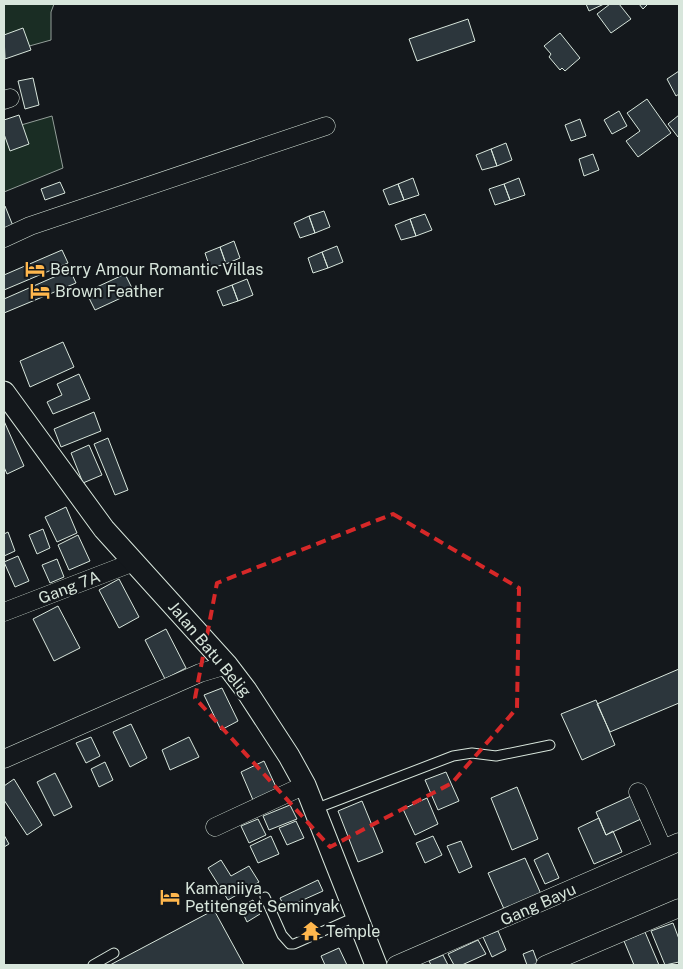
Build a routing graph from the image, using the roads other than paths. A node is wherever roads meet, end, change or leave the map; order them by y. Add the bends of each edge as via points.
1 (326, 126) dead end
2 (4, 238) edge
3 (4, 392) edge
4 (134, 562) junction
5 (4, 612) edge
6 (227, 664) junction
7 (550, 745) dead end
8 (4, 759) edge
9 (305, 785) junction
10 (638, 792) dead end
11 (315, 809) junction
12 (215, 827) dead end
13 (679, 842) edge
14 (663, 849) junction
15 (264, 897) dead end
16 (679, 908) edge
17 (355, 917) junction
18 (114, 953) dead end
19 (92, 965) edge
20 (376, 965) edge
21 (396, 965) edge
22 (545, 965) edge

1 - 2 street via 30,226
3 - 4 street, Jalan Batu Belig via 81,501
4 - 5 street, Gang 7A
4 - 6 street, Jalan Batu Belig
6 - 8 street
6 - 9 street, Jalan Batu Belig
7 - 11 lane via 496,756 472,753 453,756
9 - 11 street, Jalan Batu Belig
9 - 12 street
10 - 14 street
11 - 17 street, Jalan Batu Belig
13 - 14 street, Gang Bayu
14 - 21 street, Gang Bayu
15 - 17 lane via 282,935 290,944
16 - 22 street
17 - 20 street, Jalan Batu Belig
18 - 19 lane

